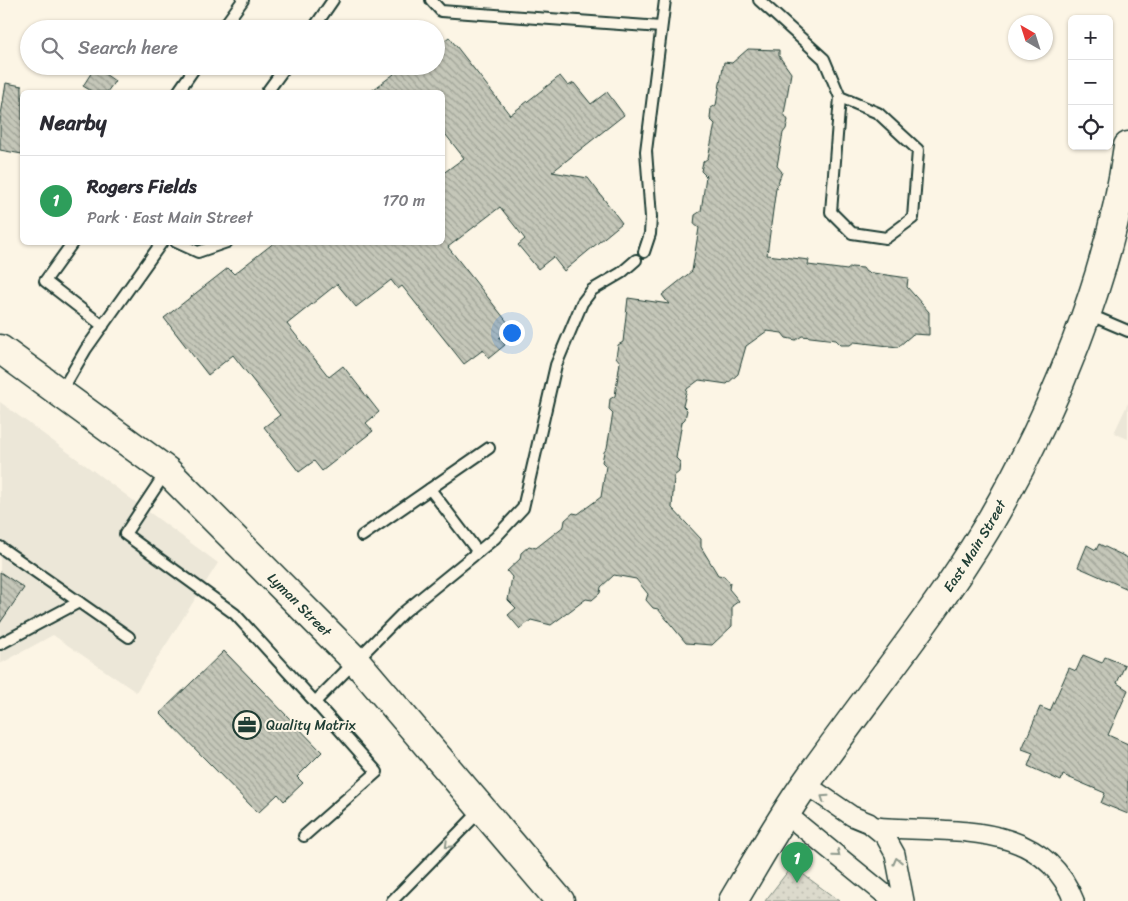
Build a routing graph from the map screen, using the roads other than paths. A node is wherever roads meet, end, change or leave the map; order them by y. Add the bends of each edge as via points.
1 (243, 0) edge
2 (333, 0) edge
3 (431, 0) edge
4 (665, 0) edge
5 (759, 0) edge
6 (229, 20) edge
7 (319, 20) edge
8 (662, 27) junction
9 (190, 75) edge
10 (279, 75) edge
11 (179, 90) edge
12 (268, 90) edge
13 (840, 97) junction
14 (1128, 146) edge
15 (71, 245) edge
16 (160, 245) edge
17 (183, 245) edge
18 (218, 245) edge
19 (644, 252) dead end
20 (636, 260) dead end
21 (1087, 313) junction
22 (103, 326) junction
23 (1128, 331) edge
24 (0, 349) edge
25 (60, 393) junction
26 (489, 448) dead end
27 (167, 471) junction
28 (430, 488) junction
29 (362, 536) dead end
30 (0, 547) edge
31 (478, 552) junction
32 (79, 602) junction
33 (129, 636) dead end
34 (0, 644) edge
35 (356, 661) junction
36 (315, 702) junction
37 (805, 784) junction
38 (482, 810) junction
39 (786, 813) junction
40 (875, 827) junction
41 (304, 836) dead end
42 (392, 901) edge
43 (560, 901) edge
44 (733, 901) edge
45 (893, 901) edge
46 (904, 901) edge
47 (1074, 901) edge

1 - 6 lane
2 - 7 lane
3 - 8 lane via 441,11
4 - 8 lane
5 - 13 lane via 824,59
8 - 19 lane via 646,151 650,234
9 - 11 lane
10 - 12 lane
13 - 13 lane via 831,212 852,233 886,238 913,218 918,150 878,113
14 - 21 main road, East Main Street via 1115,214
15 - 22 lane via 46,281
16 - 22 lane
17 - 18 lane via 198,252
20 - 31 lane via 592,290 582,303 556,365 523,508
21 - 23 lane
21 - 37 main road, East Main Street via 1028,449 986,529
22 - 25 lane
24 - 25 main road, Lyman Street
25 - 27 main road, Lyman Street
26 - 28 lane
27 - 35 main road, Lyman Street
27 - 36 lane via 124,534 235,614
28 - 29 lane
28 - 31 lane
30 - 32 lane
31 - 35 lane via 404,612
32 - 33 lane
32 - 34 lane
35 - 36 lane
35 - 38 main road, Lyman Street
36 - 41 lane via 377,772
37 - 39 main road, East Main Street
40 -> 37 street via 852,816
38 -> 42 lane
38 - 43 main road, Lyman Street
39 - 44 main road, East Main Street
39 -> 45 street
46 -> 40 street via 895,854 885,836
40 - 47 street via 965,831 1014,841 1034,851 1056,870

